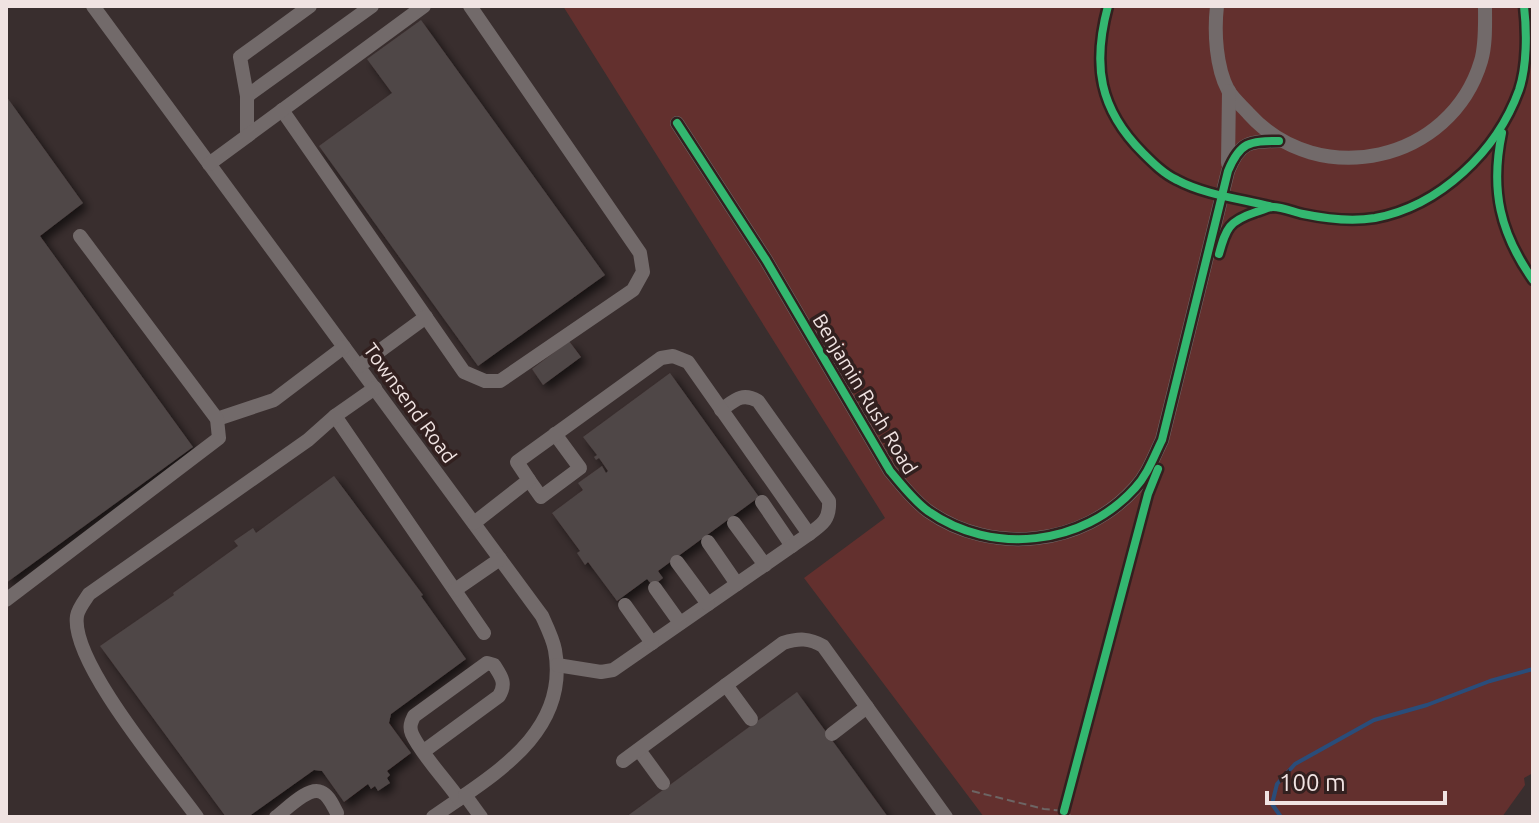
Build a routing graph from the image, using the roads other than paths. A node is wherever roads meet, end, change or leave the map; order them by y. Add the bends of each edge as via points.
1 (93, 6) edge
2 (310, 6) edge
3 (372, 6) edge
4 (424, 6) edge
5 (470, 6) edge
6 (1217, 6) edge
7 (1485, 6) edge
8 (1229, 91) junction
9 (247, 96) junction
10 (282, 110) junction
11 (677, 123) dead end
12 (247, 136) junction
13 (1279, 141) junction
14 (209, 164) junction
15 (1228, 171) junction
16 (80, 236) dead end
17 (426, 317) junction
18 (344, 347) junction
19 (359, 366) junction
20 (375, 388) junction
21 (721, 410) junction
22 (335, 416) junction
23 (217, 419) junction
24 (555, 434) junction
25 (529, 480) junction
26 (762, 502) dead end
27 (474, 523) junction
28 (734, 523) dead end
29 (809, 534) junction
30 (708, 542) dead end
31 (792, 546) junction
32 (500, 559) junction
33 (677, 562) dead end
34 (765, 565) junction
35 (737, 584) junction
36 (655, 588) dead end
37 (455, 590) junction
38 (6, 600) edge
39 (708, 604) junction
40 (625, 605) dead end
41 (680, 623) junction
42 (484, 633) dead end
43 (652, 643) junction
44 (557, 665) junction
45 (726, 685) junction
46 (867, 707) junction
47 (751, 719) dead end
48 (832, 734) dead end
49 (639, 750) junction
50 (424, 751) junction
51 (623, 761) dead end
52 (663, 783) dead end
53 (462, 797) junction
54 (337, 816) edge
55 (197, 817) edge
56 (276, 817) edge
57 (433, 817) edge
58 (481, 817) edge
59 (946, 817) edge

1 - 14 street, Townsend Road
2 - 9 street via 240,57
3 - 9 street
4 - 10 street
5 - 17 street via 640,253 643,272 633,290 500,381 464,372
6 - 8 street, Benjamin Rush Road via 1215,34
7 - 13 street, Benjamin Rush Road via 1481,61 1466,93 1441,125 1406,147 1365,159 1314,154
8 - 13 street, Benjamin Rush Road
8 - 15 street, Benjamin Rush Road
9 - 12 street
10 - 12 street
10 - 17 street
11 - 15 street, Benjamin Rush Road via 766,260 890,471 927,510 950,524 1003,539 1049,536 1087,526 1112,510 1151,465 1162,440
12 - 14 street
13 - 15 street, Benjamin Rush Road via 1256,141 1236,151
14 - 18 street, Townsend Road
16 - 23 street
17 - 19 street
18 - 19 street, Townsend Road
18 - 23 street via 274,400
19 - 20 street, Townsend Road
20 - 22 street
20 - 27 street, Townsend Road
21 - 24 street via 688,362 673,356 661,358
21 - 29 street
21 - 29 street via 740,397 758,401 829,501 825,523
22 - 37 street
22 - 55 street via 89,594 77,615 79,637 94,674
23 - 38 street via 219,438
24 - 25 street via 517,462
24 - 25 street via 580,468 541,497
25 - 27 street
26 - 31 street
27 - 32 street, Townsend Road
28 - 34 street
29 - 31 street
30 - 35 street
31 - 34 street
32 - 37 street
32 - 44 street, Townsend Road via 542,616
33 - 39 street
34 - 35 street
35 - 39 street
36 - 41 street
37 - 42 street
39 - 41 street
40 - 43 street
41 - 43 street
43 - 44 street via 613,670
44 - 53 street, Townsend Road via 556,692 531,742
45 - 46 street via 783,643 811,640 823,646
45 - 47 street
45 - 49 street
46 - 48 street
46 - 59 street
49 - 51 street
49 - 52 street
50 - 50 street via 411,733 414,716 487,663 494,665 504,680 499,696
50 - 53 street
53 - 57 street, Townsend Road
53 - 58 street
54 - 56 street via 319,790

